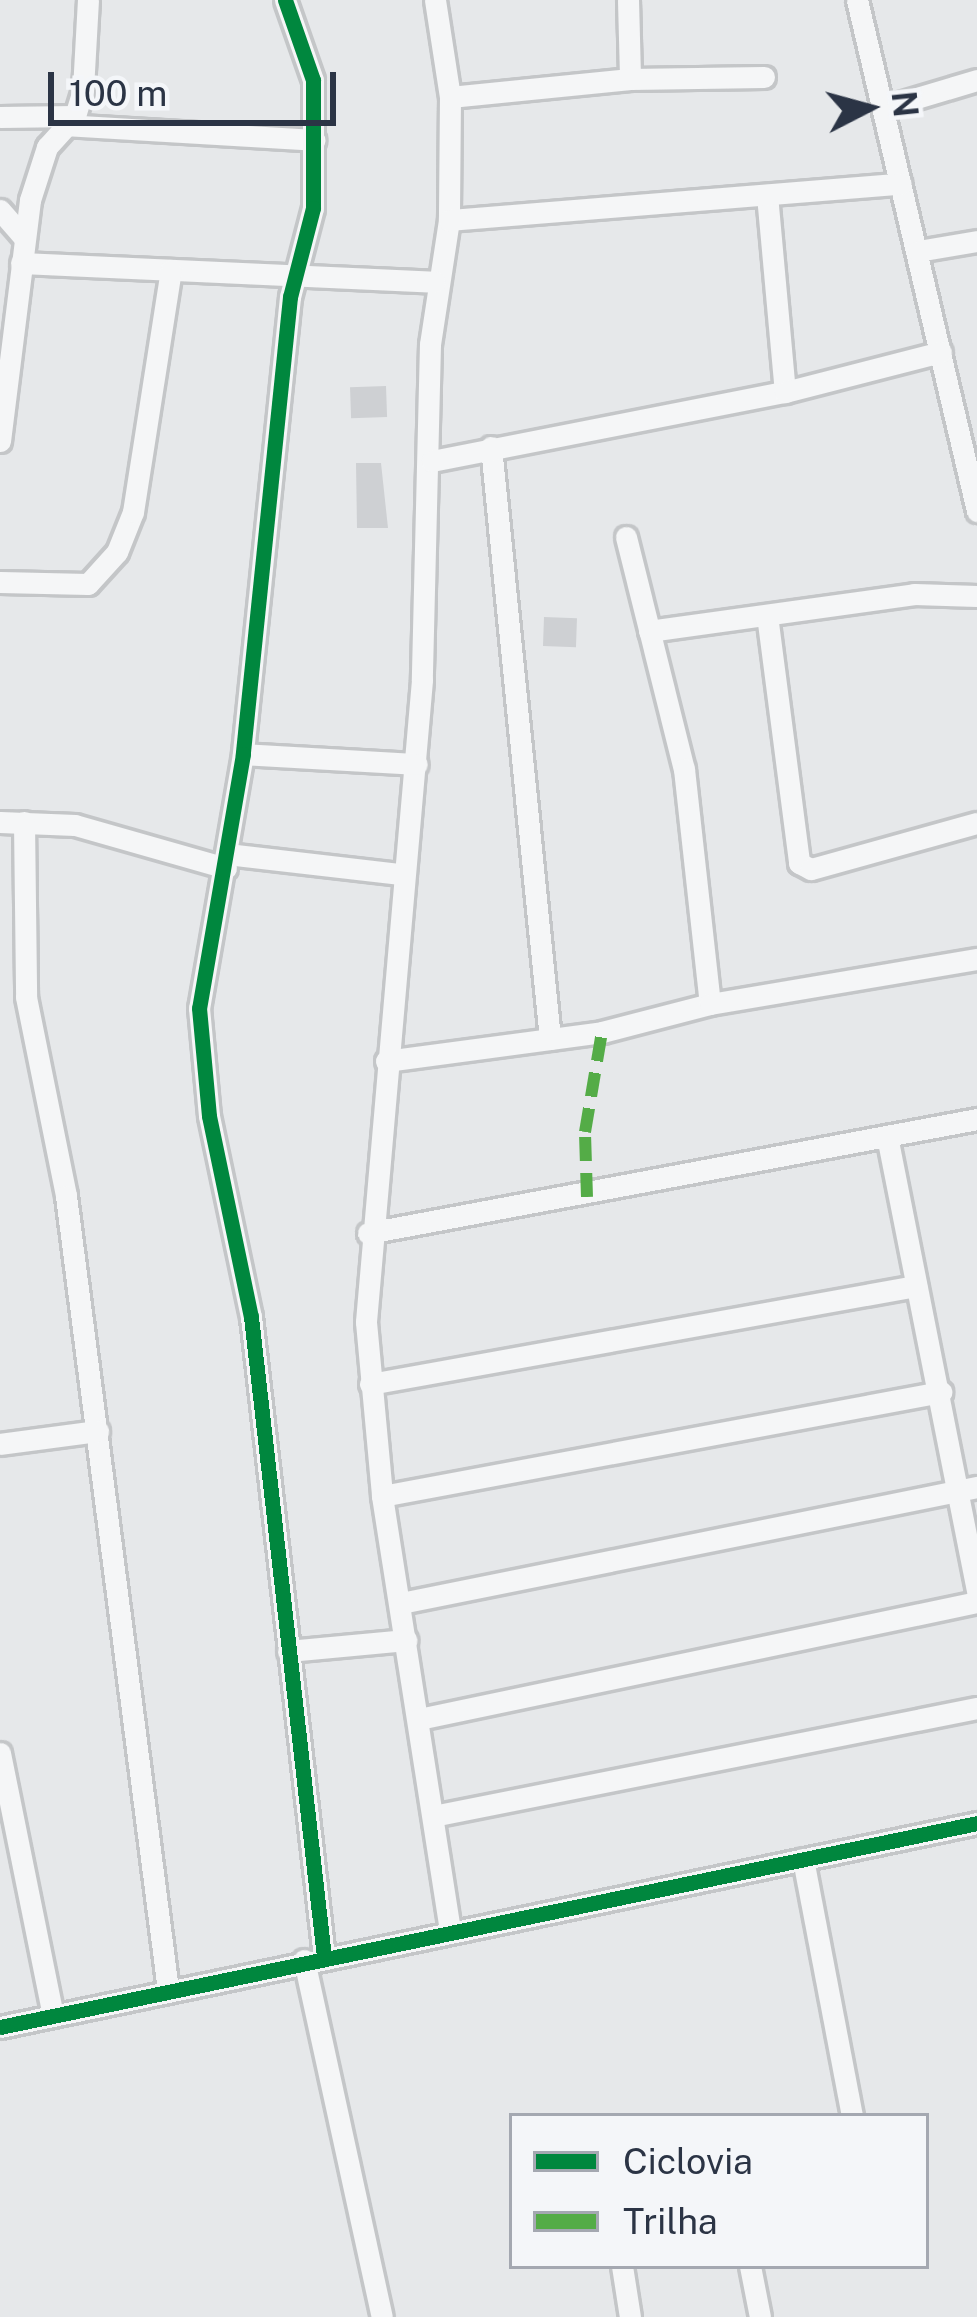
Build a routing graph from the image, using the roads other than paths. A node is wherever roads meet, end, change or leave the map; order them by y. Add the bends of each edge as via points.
1 (88, 0) edge
2 (285, 0) edge
3 (435, 0) edge
4 (628, 0) edge
5 (857, 0) edge
6 (764, 77) dead end
7 (630, 79) junction
8 (977, 80) edge
9 (450, 97) junction
10 (884, 108) junction
11 (0, 117) edge
12 (70, 121) junction
13 (315, 140) junction
14 (901, 184) junction
15 (767, 195) junction
16 (0, 210) edge
17 (449, 220) junction
18 (23, 236) junction
19 (977, 241) edge
20 (917, 251) junction
21 (21, 263) junction
22 (171, 270) junction
23 (293, 280) junction
24 (435, 282) junction
25 (940, 352) junction
26 (785, 392) junction
27 (967, 423) edge
28 (0, 441) edge
29 (491, 447) junction
30 (432, 461) junction
31 (977, 511) edge
32 (626, 537) dead end
33 (0, 582) edge
34 (977, 596) edge
35 (767, 615) junction
36 (649, 632) junction
37 (243, 754) junction
38 (417, 764) junction
39 (0, 822) edge
40 (24, 822) junction
41 (977, 823) edge
42 (226, 861) junction
43 (401, 874) junction
44 (977, 959) edge
45 (710, 1004) junction
46 (550, 1039) junction
47 (386, 1061) junction
48 (977, 1119) edge
49 (887, 1136) junction
50 (368, 1233) junction
51 (916, 1286) junction
52 (370, 1384) junction
53 (940, 1392) junction
54 (98, 1431) junction
55 (0, 1444) edge
56 (967, 1489) edge
57 (382, 1496) junction
58 (977, 1591) edge
59 (977, 1602) edge
60 (400, 1603) junction
61 (406, 1640) junction
62 (288, 1651) junction
63 (977, 1708) edge
64 (419, 1719) junction
65 (0, 1753) edge
66 (433, 1816) junction
67 (977, 1823) edge
68 (803, 1859) junction
69 (450, 1931) junction
70 (314, 1959) junction
71 (168, 1990) junction
72 (52, 2015) junction
73 (0, 2027) edge
74 (851, 2113) edge
75 (622, 2269) edge
76 (751, 2269) edge
77 (382, 2317) edge
78 (630, 2317) edge
79 (760, 2317) edge

1 - 12 street
2 - 13 street via 313,80
3 - 9 street
4 - 7 street
5 - 10 street
6 - 7 street
7 - 9 street
8 - 10 street
9 - 17 street
10 - 14 street
11 - 12 street
12 - 13 street
12 - 18 street via 37,170
13 - 23 street via 308,250
14 - 15 street
14 - 20 street
15 - 17 street
15 - 26 street
16 - 18 street
17 - 24 street
18 - 21 street
19 - 20 street
20 - 25 street
21 - 22 street
21 - 28 street
22 - 23 street
22 - 33 street via 133,512 117,552 88,584
23 - 24 street
23 - 37 street
24 - 30 street
25 - 26 street
25 - 27 street
26 - 29 street
27 - 31 street
29 - 30 street
29 - 46 street
30 - 38 street
32 - 36 street
34 - 35 street via 914,594
35 - 36 street
35 - 41 street via 799,863 811,869
36 - 45 street via 684,770
37 - 38 street
37 - 42 street
38 - 43 street
39 - 40 street
40 - 42 street via 75,825
40 - 54 street via 26,997 67,1196
42 - 43 street
42 - 62 street via 206,950 200,1055 247,1288
43 - 47 street
44 - 45 street
45 - 46 street
46 - 47 street
47 - 50 street
48 - 49 street
49 - 50 street
49 - 51 street
50 - 52 street
51 - 52 street
51 - 53 street
52 - 57 street
53 - 56 street
53 - 57 street
54 - 55 street
54 - 71 street
56 - 58 street
56 - 60 street
57 - 60 street
59 - 64 street
60 - 61 street
61 - 62 street
61 - 64 street
62 - 70 street
63 - 66 street
64 - 66 street
65 - 72 street
66 - 69 street
67 - 68 street
68 - 69 street
68 - 74 street
69 - 70 street
70 - 71 street
70 - 77 street
71 - 72 street
72 - 73 street
75 - 78 street
76 - 79 street

